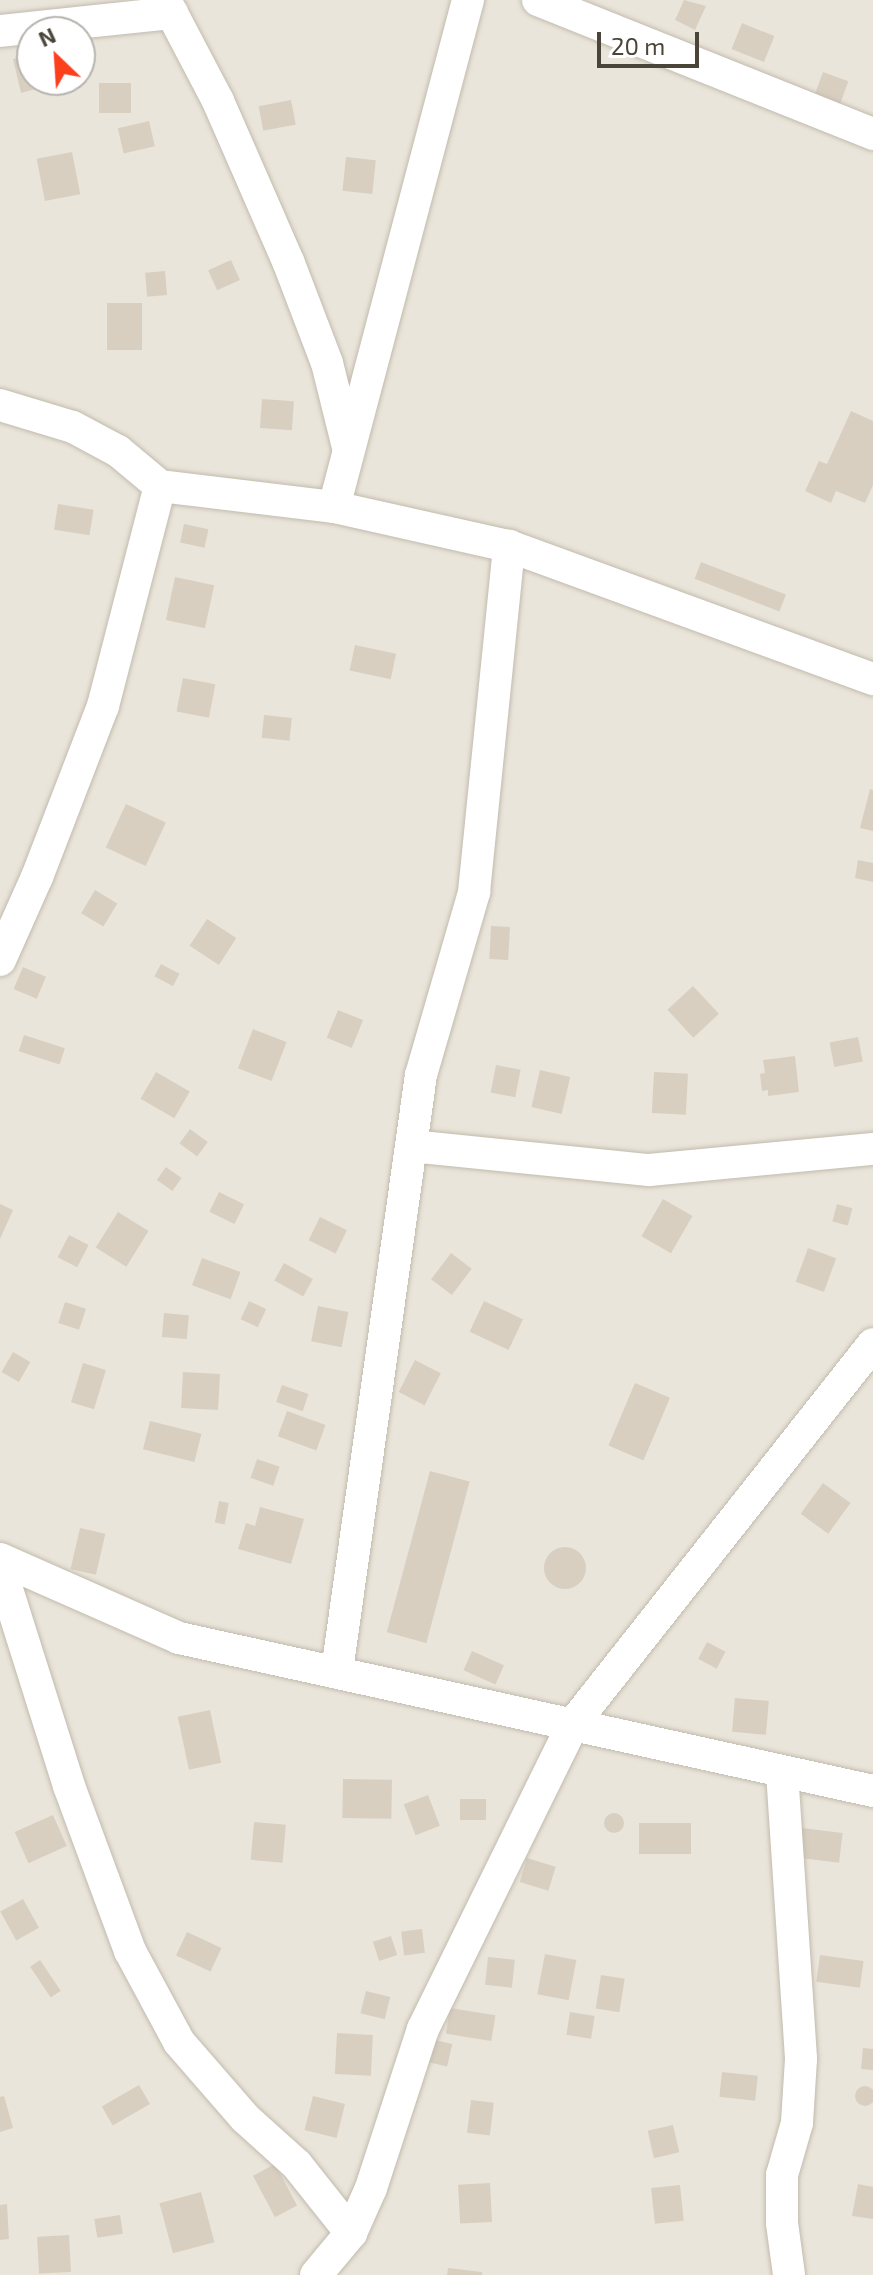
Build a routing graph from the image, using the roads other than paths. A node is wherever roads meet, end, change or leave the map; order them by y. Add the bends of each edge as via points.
1 (468, 0) edge
2 (538, 0) edge
3 (169, 6) edge
4 (0, 31) edge
5 (873, 134) edge
6 (0, 405) edge
7 (349, 451) junction
8 (160, 486) junction
9 (334, 507) junction
10 (509, 546) junction
11 (873, 679) edge
12 (0, 960) edge
13 (411, 1146) junction
14 (873, 1149) edge
15 (873, 1344) edge
16 (0, 1559) edge
17 (0, 1567) edge
18 (337, 1671) junction
19 (573, 1724) junction
20 (782, 1772) junction
21 (873, 1791) edge
22 (351, 2233) junction
23 (316, 2275) edge
24 (789, 2275) edge

1 - 7 street
2 - 5 street
3 - 4 street
3 - 7 street via 218,101 288,261 327,363
6 - 8 street via 73,427 118,451
7 - 9 street
8 - 9 street
8 - 12 street via 103,706
9 - 10 street
10 - 11 street
10 - 13 street via 474,892 421,1075
13 - 14 street via 649,1170
13 - 18 street
15 - 19 street
16 - 18 street via 179,1638
17 - 22 street via 69,1786 130,1951 179,2042 245,2118 297,2165
18 - 19 street
19 - 20 street
19 - 22 street via 423,2029
20 - 21 street
20 - 24 street via 801,2059 797,2123 782,2175
22 - 23 street

